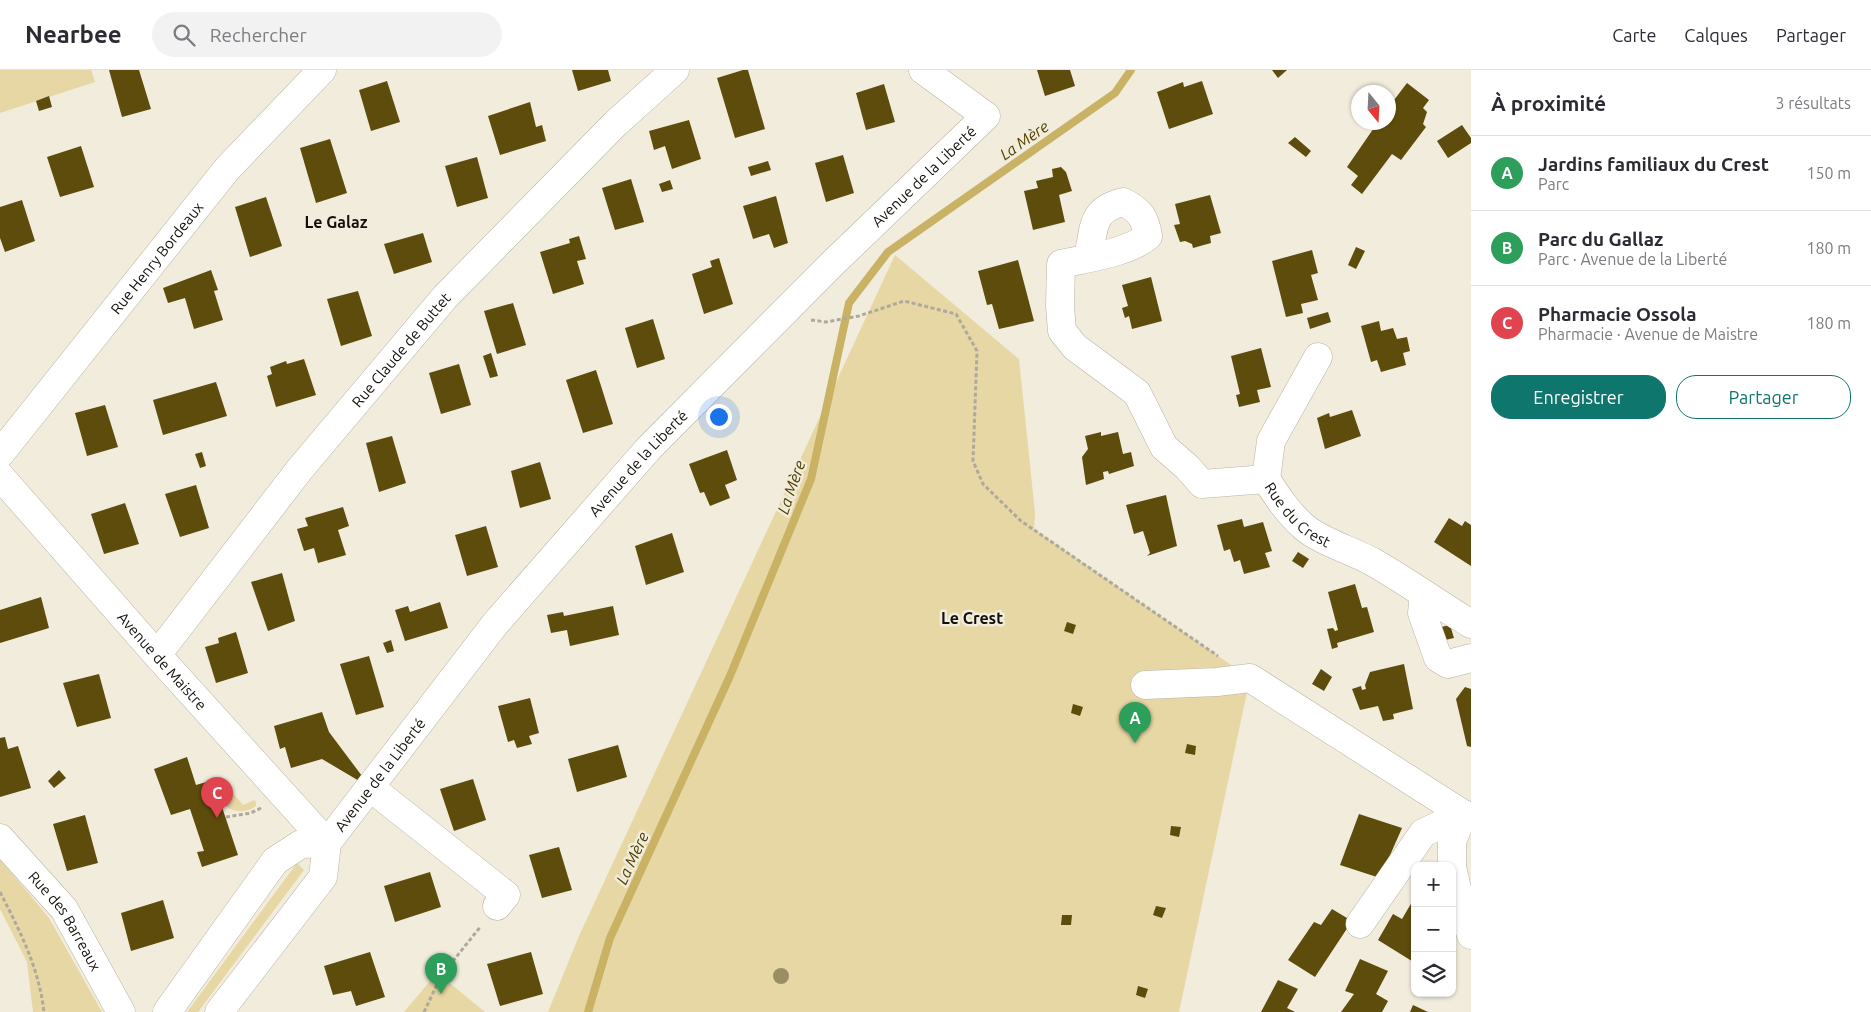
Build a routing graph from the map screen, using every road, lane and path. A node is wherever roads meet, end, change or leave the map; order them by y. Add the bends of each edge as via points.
1 (322, 70) edge
2 (675, 70) edge
3 (923, 70) edge
4 (1088, 257) dead end
5 (826, 322) dead end
6 (1318, 357) dead end
7 (0, 454) edge
8 (0, 476) edge
9 (1266, 479) junction
10 (1424, 595) junction
11 (1471, 624) edge
12 (157, 655) junction
13 (1471, 658) edge
14 (1250, 678) junction
15 (1145, 685) dead end
16 (371, 788) junction
17 (282, 796) junction
18 (1464, 814) junction
19 (226, 817) dead end
20 (0, 838) edge
21 (327, 843) junction
22 (1452, 862) edge
23 (1456, 884) edge
24 (0, 892) edge
25 (497, 906) joint
26 (1360, 924) dead end
27 (1471, 935) edge
28 (44, 1012) edge
29 (121, 1012) edge
30 (167, 1012) edge
31 (219, 1012) edge
32 (424, 1012) edge

1 - 7 street, Rue Henry Bordeaux via 227,169
2 - 12 street, Rue Claude de Buttet via 615,124 445,297 300,468
3 - 16 street, Avenue de la Liberté via 986,116 834,262 649,448 495,624
4 - 9 street, Rue du Crest via 1061,264 1062,331 1075,347 1138,393 1164,447 1202,484
5 - 14 path via 860,316 904,301 956,314 977,351 973,461 983,484 1022,521
6 - 9 street via 1271,441
8 - 12 street, Avenue de Maistre
9 - 10 street, Rue du Crest via 1285,507 1317,538 1372,562
10 - 11 street, Rue du Crest
10 - 13 street via 1422,613 1438,658 1448,664
12 - 17 street, Avenue de Maistre
14 - 15 street
14 - 18 street
16 - 21 street, Avenue de la Liberté
16 - 25 street via 506,895
17 - 19 path via 251,813
17 - 21 street, Avenue de Maistre
18 - 22 street via 1452,842
18 - 26 street via 1423,833
20 - 29 street, Rue des Barreaux via 64,909
21 - 30 street, Avenue de la Liberté via 301,844 275,861
21 - 31 street, Avenue de la Liberté via 323,877
23 - 27 street
24 - 28 path via 34,964
25 - 32 path via 441,976

